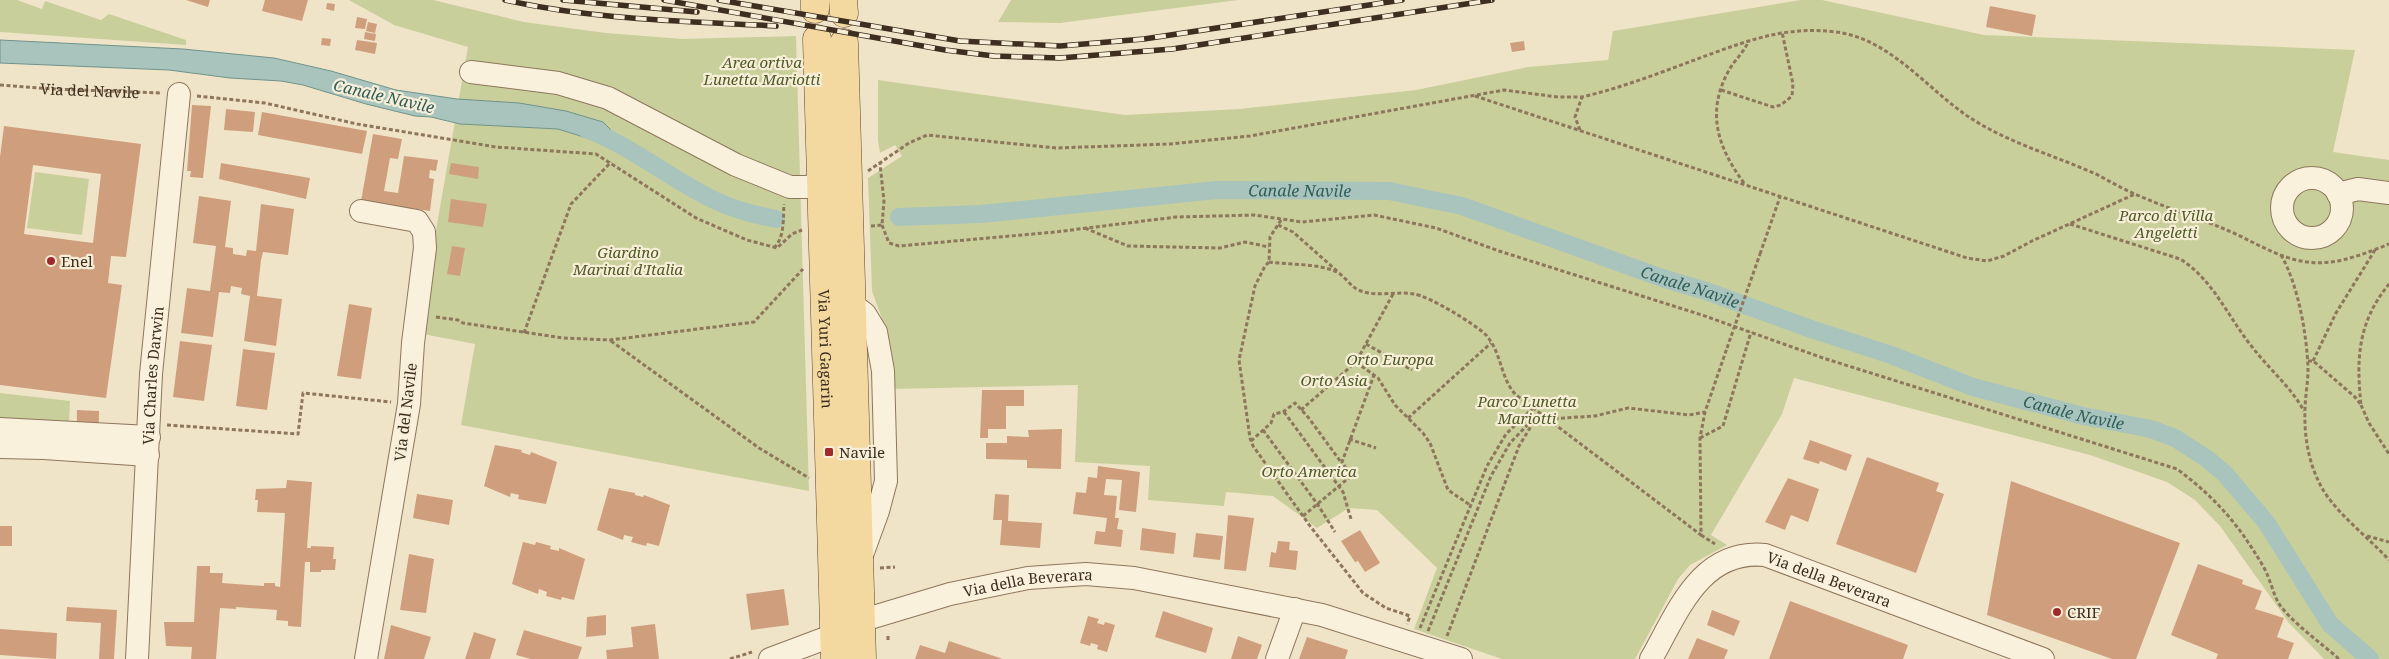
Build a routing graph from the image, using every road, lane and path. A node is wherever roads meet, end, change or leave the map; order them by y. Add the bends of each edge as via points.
1 (1782, 32) junction
2 (817, 39) dead end
3 (1749, 39) junction
4 (844, 43) dead end
5 (470, 72) dead end
6 (0, 85) edge
7 (1721, 90) junction
8 (180, 94) joint
9 (1474, 96) junction
10 (1582, 97) junction
11 (220, 98) dead end
12 (1581, 131) junction
13 (612, 162) junction
14 (880, 164) junction
15 (865, 172) dead end
16 (821, 182) junction
17 (784, 184) junction
18 (1744, 185) junction
19 (2389, 193) edge
20 (2136, 194) junction
21 (2338, 194) dead end
22 (1780, 197) junction
23 (361, 210) dead end
24 (1281, 220) junction
25 (2069, 224) junction
26 (882, 225) junction
27 (1278, 225) junction
28 (867, 226) dead end
29 (807, 227) dead end
30 (1084, 228) junction
31 (2389, 244) edge
32 (774, 248) junction
33 (1269, 248) junction
34 (2375, 250) junction
35 (2281, 254) junction
36 (1269, 262) junction
37 (808, 263) dead end
38 (1339, 273) junction
39 (2389, 284) edge
40 (1394, 293) junction
41 (416, 314) junction
42 (1751, 332) junction
43 (524, 333) junction
44 (610, 340) junction
45 (1491, 343) junction
46 (1366, 344) junction
47 (2308, 361) junction
48 (2312, 361) junction
49 (1356, 362) junction
50 (1412, 370) dead end
51 (1374, 375) junction
52 (409, 404) junction
53 (2361, 405) junction
54 (1533, 408) junction
55 (1301, 410) junction
56 (1284, 412) junction
57 (1705, 412) junction
58 (2305, 412) junction
59 (1539, 413) junction
60 (1408, 418) junction
61 (1548, 419) junction
62 (0, 428) edge
63 (1263, 430) junction
64 (1700, 438) junction
65 (149, 439) junction
66 (1349, 439) junction
67 (1251, 441) junction
68 (0, 447) edge
69 (1376, 448) dead end
70 (2389, 454) edge
71 (1342, 462) junction
72 (815, 481) dead end
73 (1340, 487) junction
74 (1318, 505) junction
75 (1470, 505) junction
76 (1303, 516) junction
77 (1351, 519) dead end
78 (1335, 532) dead end
79 (2366, 536) junction
80 (2389, 542) edge
81 (2389, 560) edge
82 (866, 566) junction
83 (895, 567) dead end
84 (1296, 610) junction
85 (860, 621) junction
86 (1406, 628) dead end
87 (1419, 632) dead end
88 (888, 635) dead end
89 (1426, 635) dead end
90 (1446, 639) dead end
91 (888, 640) dead end
92 (834, 647) edge
93 (1995, 650) edge
94 (137, 659) edge
95 (366, 659) edge
96 (770, 659) edge
97 (862, 659) edge
98 (1277, 659) edge
99 (1461, 659) edge
100 (1651, 659) edge
101 (2043, 659) edge
102 (2339, 659) edge

1 - 3 path
1 - 7 path via 1792,96 1781,105 1773,106
1 - 20 path via 1836,32 1867,42 1984,126
2 - 16 main road, Via Yuri Gagarin
3 - 7 path
3 - 10 path
4 - 82 main road, Via Yuri Gagarin via 852,304
5 - 17 street via 558,83 608,98 736,165
6 - 8 path, Via del Navile
7 - 18 path via 1716,114 1719,138 1728,162
8 - 65 street, Via Charles Darwin via 151,374
9 - 10 path via 1512,90
9 - 12 path
9 - 14 path via 1250,136 1170,144 1056,148 927,136 909,143
10 - 12 path via 1575,117
11 - 13 path via 520,150 596,154
12 - 18 path
13 - 32 path via 696,218
13 - 43 path via 571,204
14 - 15 path
14 - 26 path via 884,201
16 - 17 street via 790,187
16 - 92 main road, Via Yuri Gagarin
17 - 32 path via 783,226
18 - 22 path
19 - 21 street via 2358,188
20 - 25 path
20 - 35 path
22 - 25 path via 1967,258 1987,261
22 - 57 path, bridge
23 - 41 street, Via del Navile via 417,221 424,232 425,248
24 - 27 path
24 - 30 path via 1262,216 1205,215
24 - 42 path via 1302,222 1374,216 1436,228
25 - 58 path via 2189,264 2208,284 2232,322
26 - 28 path
26 - 30 path via 889,243 899,246
27 - 33 path via 1270,237
27 - 38 path via 1293,232
29 - 32 path via 792,234 781,247
30 - 33 path via 1128,246 1220,248 1245,242
31 - 34 path
33 - 36 path
34 - 35 path via 2317,263
34 - 48 path via 2336,313
35 - 47 path via 2297,299
36 - 38 path
36 - 67 path via 1255,286 1239,360
37 - 44 path via 754,322
38 - 40 path via 1358,290 1369,294
39 - 53 path via 2377,300 2362,333 2358,369
40 - 45 path via 1425,297 1470,323
40 - 46 path
41 - 43 path
41 - 52 street, Via del Navile
42 - 64 path via 1723,426
42 - 102 path via 2177,470 2206,491 2241,530 2265,568 2281,606 2310,636
43 - 44 path
44 - 72 path via 759,448
45 - 54 path via 1500,357 1508,387
45 - 60 path
46 - 49 path
46 - 50 path
47 - 48 path
47 - 58 path
48 - 53 path
49 - 51 path
49 - 55 path
51 - 60 path
51 - 66 path
52 - 65 path via 303,393 298,434
52 - 95 street, Via del Navile
53 - 70 path
54 - 59 path
54 - 75 path via 1506,434
55 - 56 path via 1295,403
55 - 71 path
56 - 63 path via 1274,414 1271,423
56 - 73 path
57 - 61 path via 1688,416 1628,408 1595,416
57 - 64 path
58 - 79 path via 2307,444 2316,477 2333,505
59 - 61 path
59 - 89 path via 1510,443 1491,476
59 - 90 path via 1519,446
60 - 75 path via 1430,443 1448,490
61 - 64 path via 1701,535
62 - 65 street
63 - 67 path
63 - 74 path
65 - 68 street via 44,448
65 - 94 street, Via Charles Darwin
66 - 69 path
66 - 71 path
67 - 76 path
71 - 73 path via 1351,476
73 - 74 path
73 - 77 path
74 - 76 path
74 - 78 path
75 - 87 path
76 - 86 path via 1363,593 1386,608 1410,616
79 - 80 path
79 - 81 path
82 - 83 path
82 - 85 main road, Via Yuri Gagarin
84 - 85 street, Via della Beverara via 1134,578 1068,574 1028,578 950,594
84 - 98 street
84 - 99 street, Via della Beverara via 1349,622
85 - 92 street, Via della Beverara
85 - 97 main road, Via Yuri Gagarin
88 - 91 path
92 - 96 street, Via della Beverara
93 - 100 street, Via della Beverara via 1765,556 1751,554 1734,557 1708,572 1691,590
93 - 101 street, Via della Beverara

